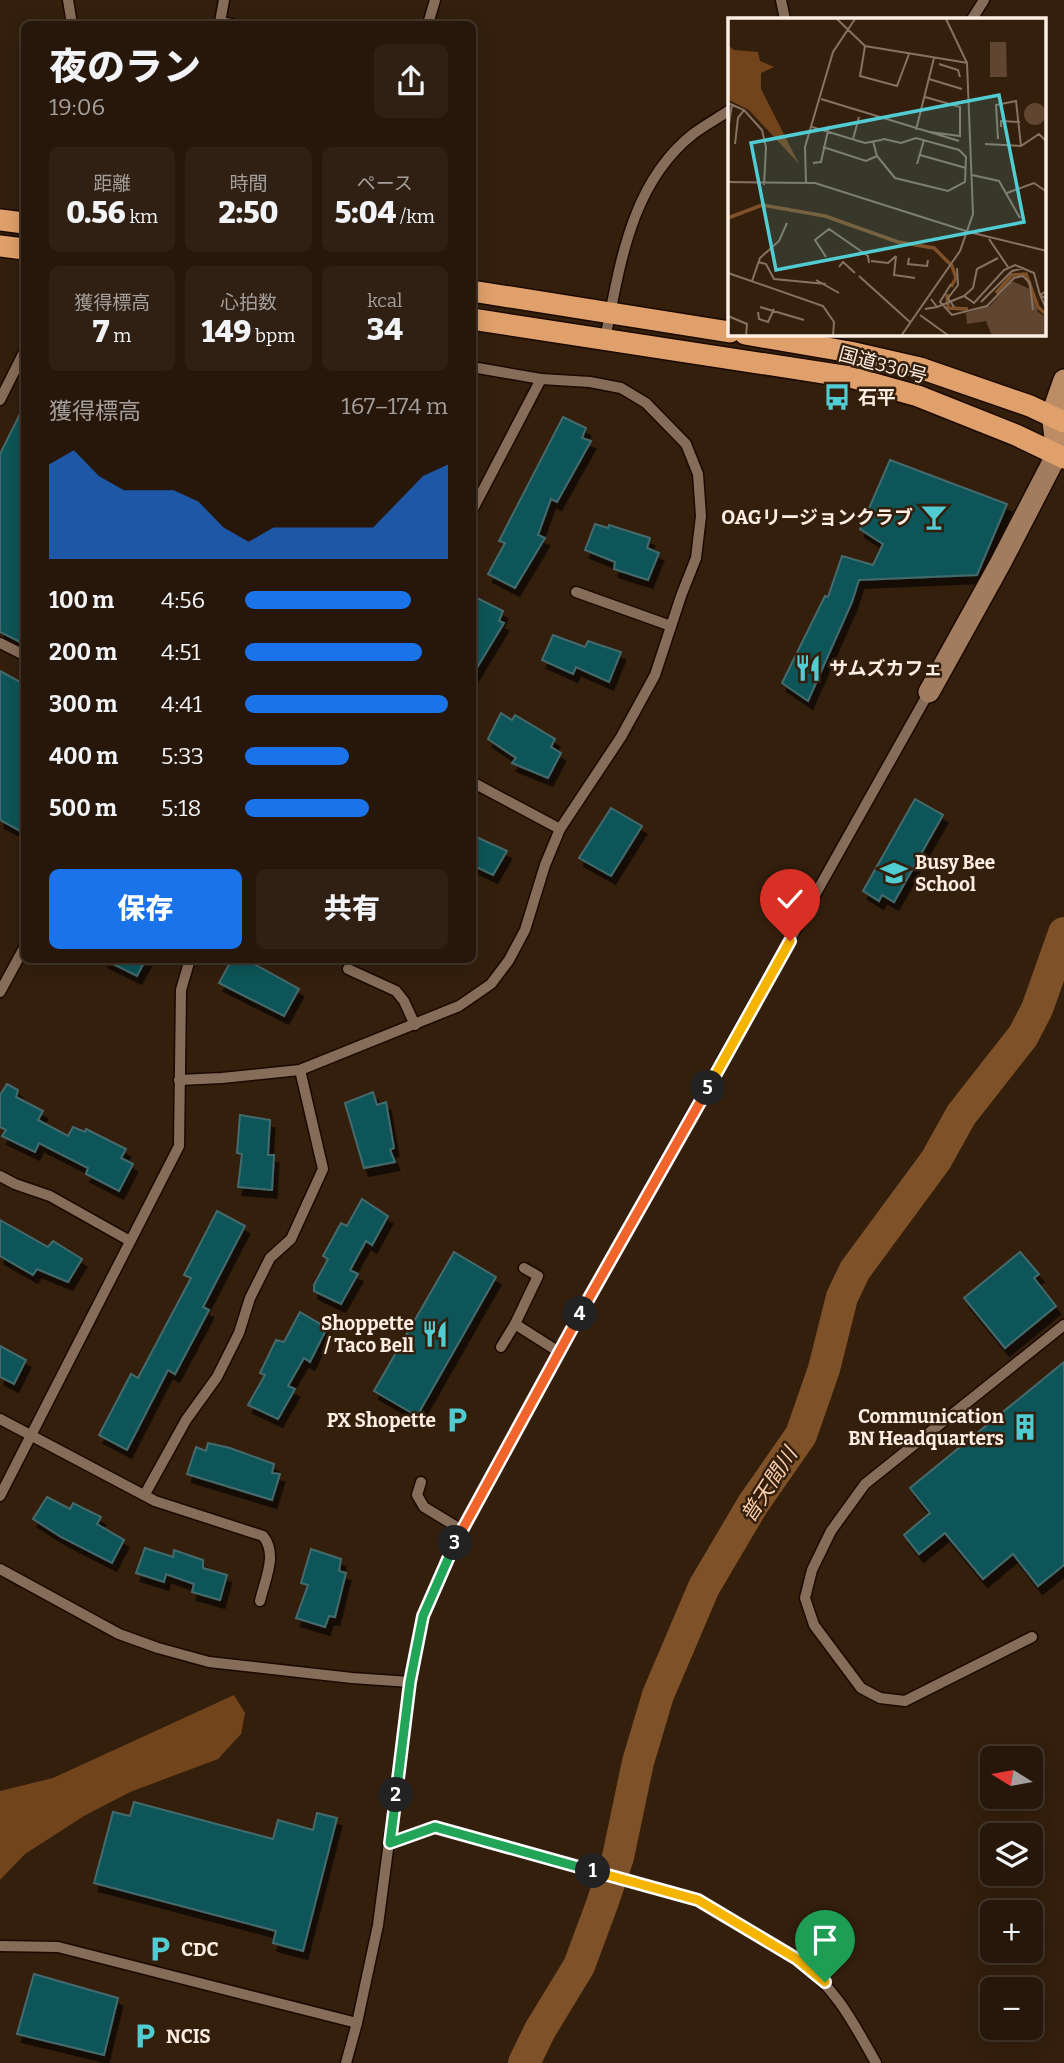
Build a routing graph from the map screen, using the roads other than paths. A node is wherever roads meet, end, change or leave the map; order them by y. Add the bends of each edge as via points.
1 (68, 0) edge
2 (224, 0) edge
3 (435, 0) edge
4 (781, 0) edge
5 (984, 0) edge
6 (785, 18) edge
7 (973, 18) edge
8 (72, 21) edge
9 (220, 21) edge
10 (429, 21) edge
11 (728, 111) edge
12 (0, 220) edge
13 (21, 223) edge
14 (0, 246) edge
15 (21, 249) edge
16 (476, 292) edge
17 (611, 312) junction
18 (476, 320) edge
19 (728, 332) edge
20 (757, 336) edge
21 (605, 340) junction
22 (21, 358) edge
23 (476, 368) edge
24 (541, 379) junction
25 (1064, 380) edge
26 (0, 400) edge
27 (1058, 418) edge
28 (1062, 453) edge
29 (476, 503) edge
30 (576, 592) dead end
31 (671, 626) junction
32 (0, 643) edge
33 (21, 654) edge
34 (929, 692) joint
35 (476, 784) edge
36 (561, 829) junction
37 (21, 954) edge
38 (189, 963) edge
39 (348, 969) dead end
40 (0, 992) edge
41 (415, 1024) junction
42 (300, 1070) junction
43 (179, 1080) junction
44 (0, 1176) edge
45 (130, 1241) junction
46 (524, 1268) dead end
47 (514, 1324) junction
48 (1064, 1325) edge
49 (500, 1347) dead end
50 (559, 1352) junction
51 (0, 1419) edge
52 (30, 1436) junction
53 (421, 1482) dead end
54 (145, 1494) junction
55 (0, 1496) edge
56 (462, 1530) junction
57 (0, 1569) edge
58 (260, 1601) dead end
59 (1032, 1637) dead end
60 (410, 1682) junction
61 (435, 1827) road end
62 (390, 1843) junction
63 (698, 1900) road end
64 (0, 1946) edge
65 (357, 2023) junction
66 (346, 2063) edge
67 (876, 2063) edge

1 - 8 lane
2 - 9 lane
3 - 10 lane
4 - 6 lane
5 - 7 lane
11 - 17 lane via 692,135 659,170 642,198 619,265
12 - 13 highway
14 - 15 highway
16 - 17 highway
17 - 19 highway
17 - 21 lane
18 - 21 highway, 国道330号
20 - 27 highway, 国道330号 via 920,368
21 - 28 highway, 国道330号 via 850,377 918,396
22 - 26 lane
23 - 24 lane
24 - 29 lane
24 - 31 lane via 621,388 646,402 686,444 698,474 701,516 696,558
25 - 27 main road
27 - 28 main road
28 - 34 street
30 - 31 lane
31 - 36 lane via 649,685 621,737
32 - 33 lane
34 - 50 lane
35 - 36 lane
36 - 41 lane via 525,930 509,960 491,984 459,1006
37 - 40 lane
38 - 43 lane via 181,990
39 - 41 lane via 396,991
41 - 42 lane
42 - 43 lane
42 - 54 lane via 323,1169 290,1239 270,1258 217,1377 186,1420
43 - 45 lane via 179,1146
44 - 45 lane via 50,1196
45 - 52 lane
46 - 47 lane via 538,1276
47 - 49 lane
47 - 50 lane
48 - 59 lane via 865,1485 831,1531 811,1570 805,1598 814,1625 861,1688 880,1698 905,1701
50 - 56 lane
51 - 52 lane
52 - 54 lane
52 - 55 lane
53 - 56 lane via 416,1495 425,1507
54 - 58 lane via 262,1536 272,1555
56 - 60 lane via 423,1616
57 - 60 lane via 119,1634 158,1648 209,1662
60 - 62 lane
61 - 62 lane
62 - 65 lane
63 - 67 lane via 812,1970 843,2005
64 - 65 lane via 58,1947
65 - 66 lane

